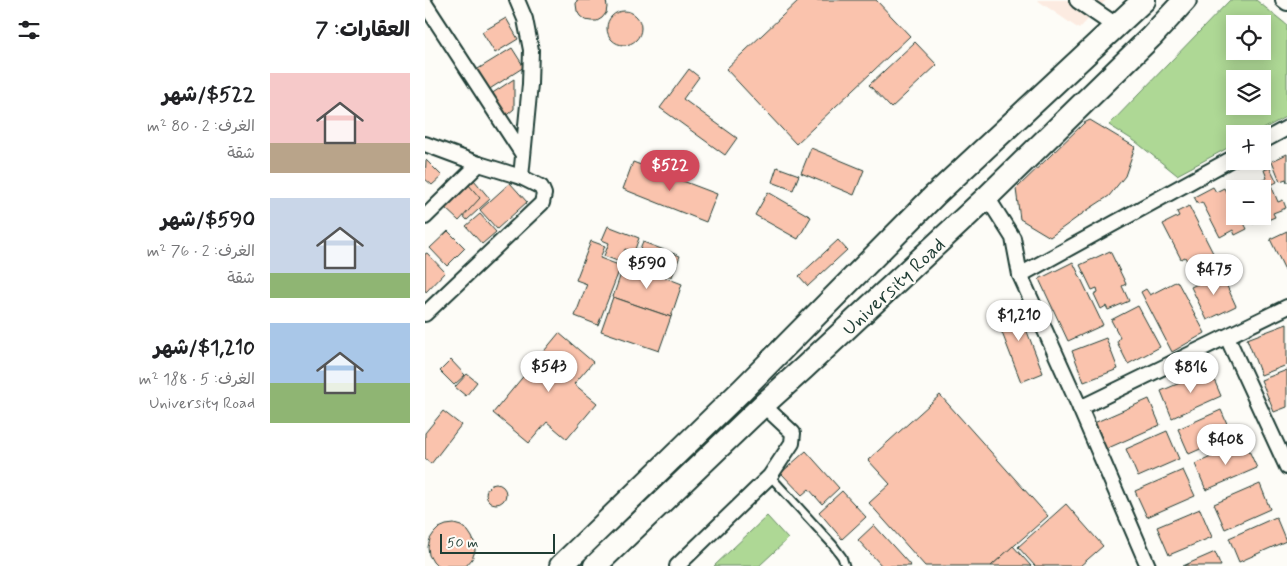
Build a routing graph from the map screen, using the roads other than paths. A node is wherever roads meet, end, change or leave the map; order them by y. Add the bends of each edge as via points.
1 (517, 0) edge
2 (1077, 0) edge
3 (1144, 0) edge
4 (1185, 0) edge
5 (1283, 0) edge
6 (1287, 3) edge
7 (425, 4) edge
8 (1116, 26) junction
9 (1287, 128) edge
10 (1271, 137) edge
11 (426, 143) edge
12 (522, 153) junction
13 (1226, 162) edge
14 (479, 164) junction
15 (521, 177) junction
16 (987, 197) junction
17 (425, 217) edge
18 (1021, 275) junction
19 (1287, 307) edge
20 (425, 314) edge
21 (1227, 337) junction
22 (763, 405) junction
23 (1081, 408) junction
24 (1287, 467) edge
25 (770, 476) junction
26 (561, 566) edge
27 (595, 566) edge
28 (677, 566) edge
29 (845, 566) edge
30 (1148, 566) edge

1 - 12 street via 525,19 531,50
2 - 8 street
3 - 8 highway, University Road
4 - 16 highway, University Road
5 - 6 street
7 - 12 street
8 - 26 highway, University Road via 935,195 743,389
9 - 10 street
11 - 14 street
12 - 15 street
13 - 18 street
14 - 15 street
14 - 17 street
15 - 20 street via 541,187 544,194 542,203
16 - 18 street via 1013,238
16 - 22 highway, University Road
18 - 23 street
19 - 21 street
21 - 23 street
21 - 24 street
22 - 25 street via 793,433 792,443
22 - 27 highway, University Road
23 - 30 street
25 - 28 street
25 - 29 lane via 833,545

